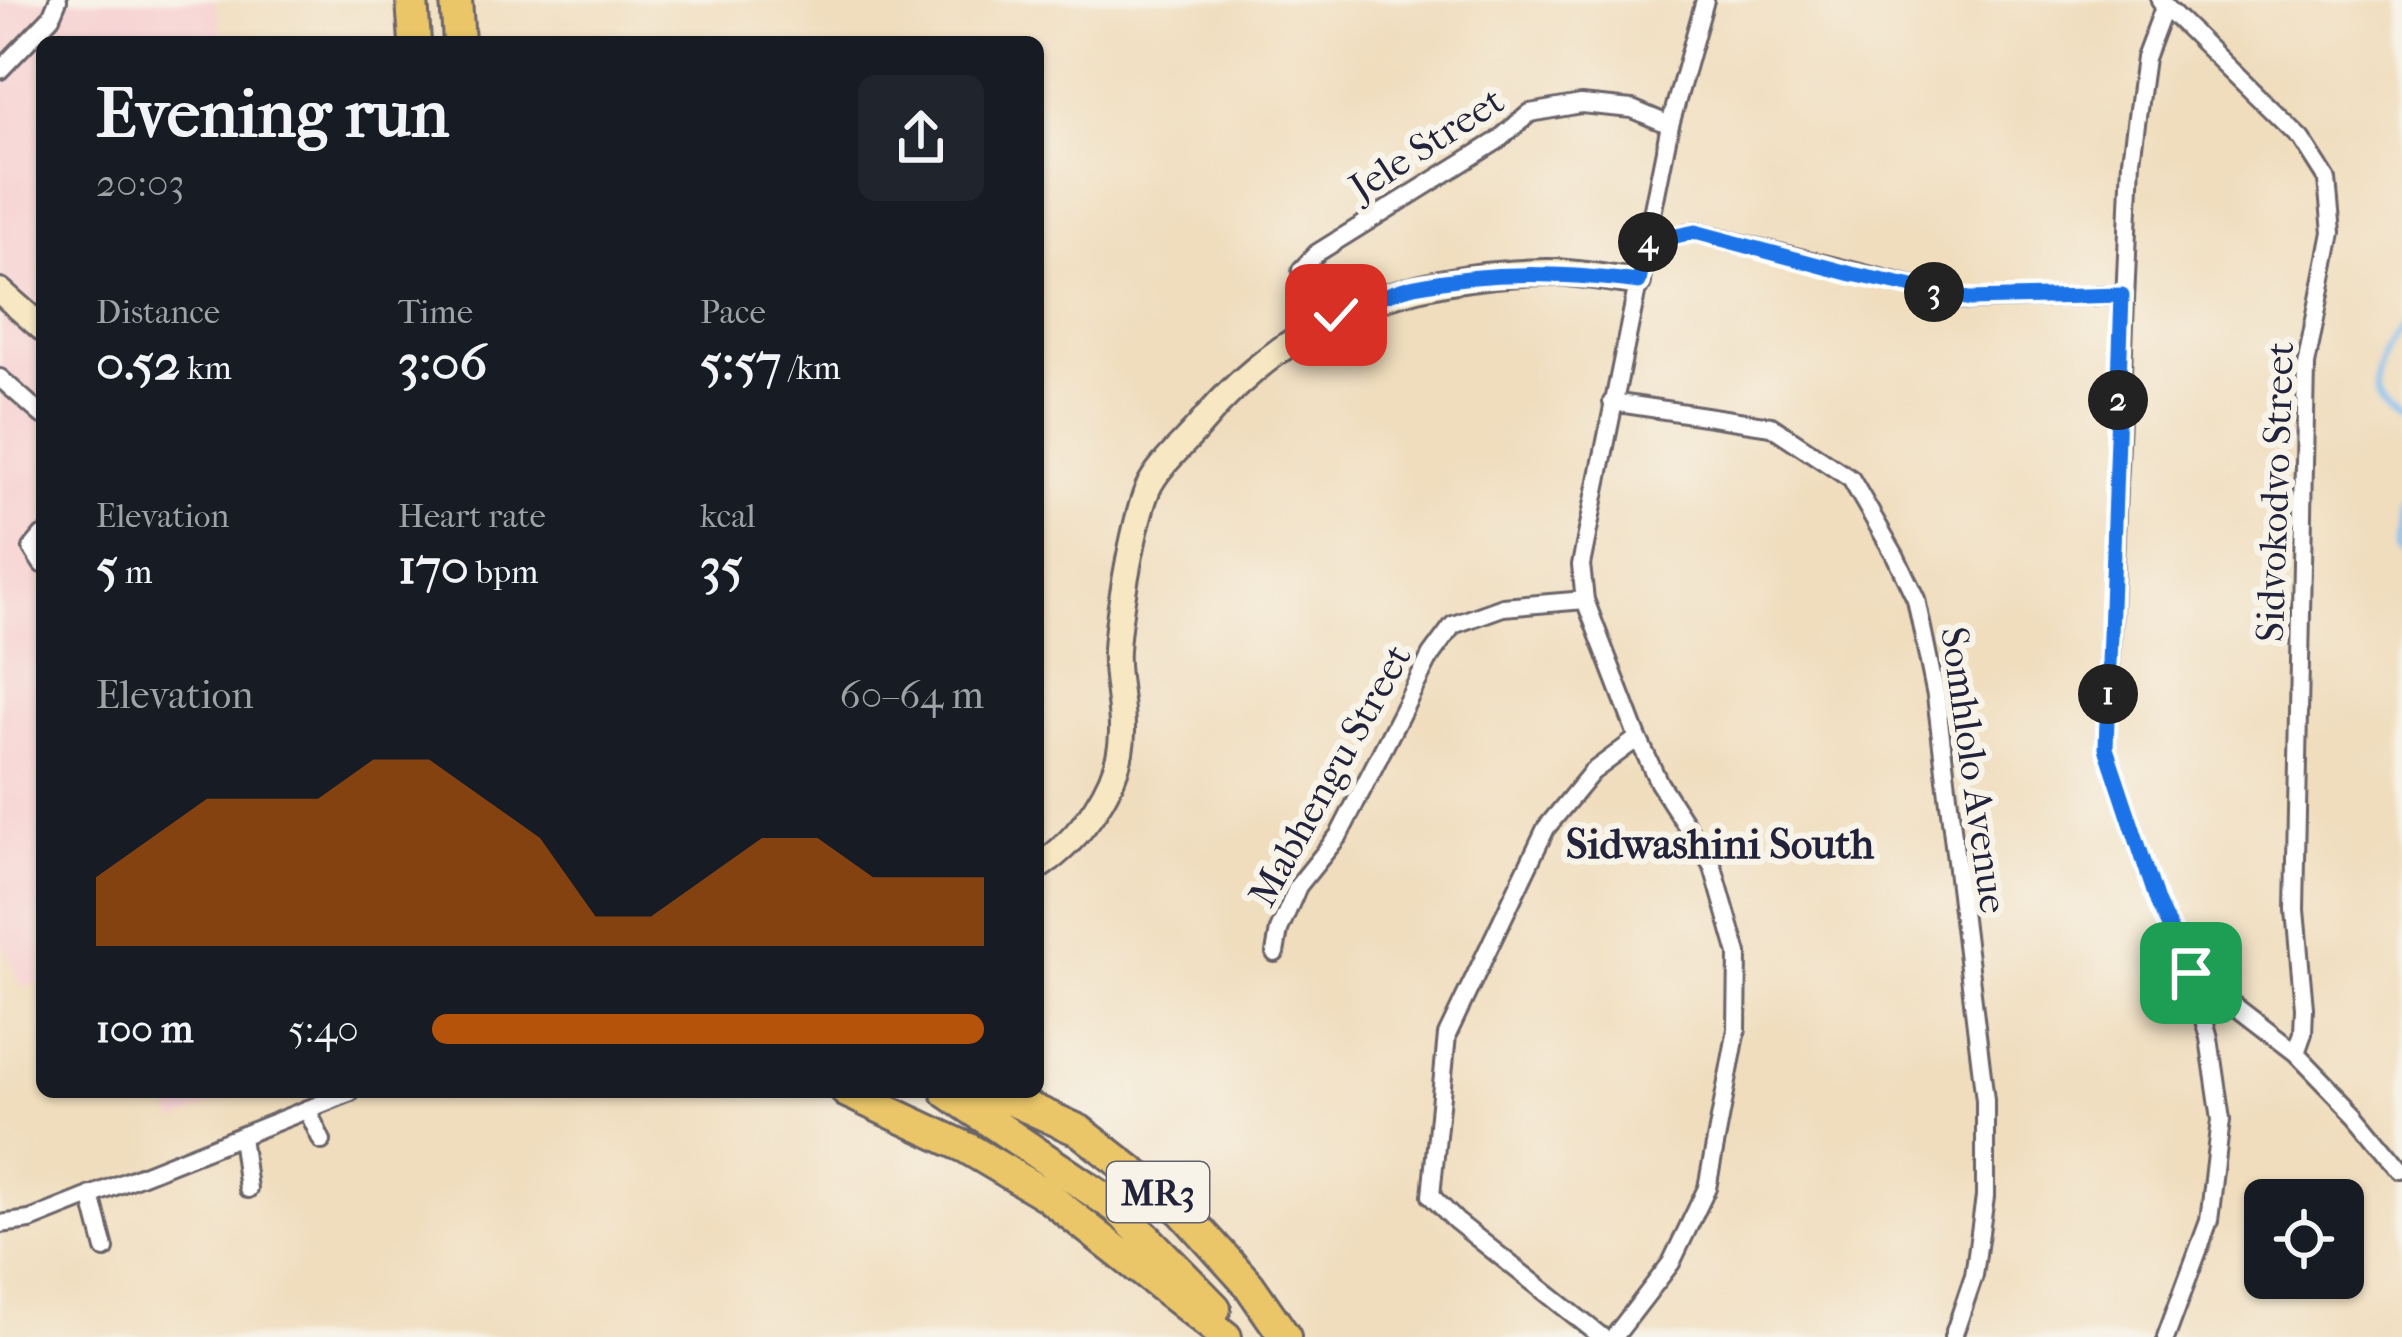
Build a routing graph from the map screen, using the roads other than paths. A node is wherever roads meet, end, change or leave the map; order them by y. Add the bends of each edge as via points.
1 (58, 0) edge
2 (397, 0) edge
3 (412, 0) edge
4 (455, 0) edge
5 (1706, 0) edge
6 (2162, 2) edge
7 (396, 36) edge
8 (415, 36) edge
9 (458, 36) edge
10 (0, 70) edge
11 (1670, 125) junction
12 (1647, 242) junction
13 (1301, 270) dead end
14 (1639, 282) junction
15 (0, 291) edge
16 (2122, 295) junction
17 (36, 323) edge
18 (0, 378) edge
19 (1612, 402) junction
20 (36, 410) edge
21 (1585, 600) junction
22 (1638, 738) junction
23 (1044, 863) edge
24 (1275, 953) dead end
25 (2191, 973) junction
26 (2296, 1053) junction
27 (336, 1098) edge
28 (860, 1098) edge
29 (956, 1098) edge
30 (1007, 1098) edge
31 (1031, 1098) edge
32 (308, 1109) junction
33 (1080, 1131) junction
34 (241, 1136) junction
35 (322, 1141) dead end
36 (2402, 1171) edge
37 (248, 1189) dead end
38 (91, 1195) junction
39 (0, 1224) edge
40 (105, 1249) dead end
41 (1226, 1337) edge
42 (1236, 1337) edge
43 (1285, 1337) edge
44 (1602, 1337) edge
45 (1614, 1337) edge
46 (1953, 1337) edge
47 (2166, 1337) edge

1 - 10 street
2 - 7 highway
3 - 8 highway
4 - 9 highway
5 - 11 street
6 - 16 street via 2131,160
6 - 26 street, Sidvokodvo Street via 2301,140 2327,180 2332,232 2306,365 2294,910 2304,1008
11 - 12 street
11 - 13 street, Jele Street via 1632,109 1581,104 1530,113
12 - 14 street
12 - 16 street via 1695,232 1970,299
14 - 19 street
14 - 23 street via 1551,272 1412,287 1336,315 1276,349 1227,395 1149,486 1116,651 1123,736 1113,772 1064,850
15 - 17 street
16 - 25 street via 2106,748 2158,904
18 - 20 street
19 - 21 street via 1582,565
19 - 46 street, Somhlolo Avenue via 1771,426 1851,479 1916,599 1936,696 1985,1100 1985,1197 1974,1275
21 - 22 street
21 - 24 street, Mabhengu Street via 1503,607 1453,626 1339,835 1298,886
22 - 44 street via 1592,772 1546,827 1447,1035 1431,1196
22 - 45 street via 1713,867 1738,954 1737,1022 1707,1188 1671,1263
25 - 26 street
25 - 47 street via 2221,1120 2209,1220
26 - 36 street
27 - 32 street
28 - 41 highway via 1046,1195
29 - 42 highway, MR3 via 1117,1207
30 - 33 highway, MR3
31 - 33 highway
32 - 34 street
32 - 35 street
33 - 43 highway, MR3 via 1181,1210
34 - 37 street
34 - 38 street
38 - 39 street
38 - 40 street

